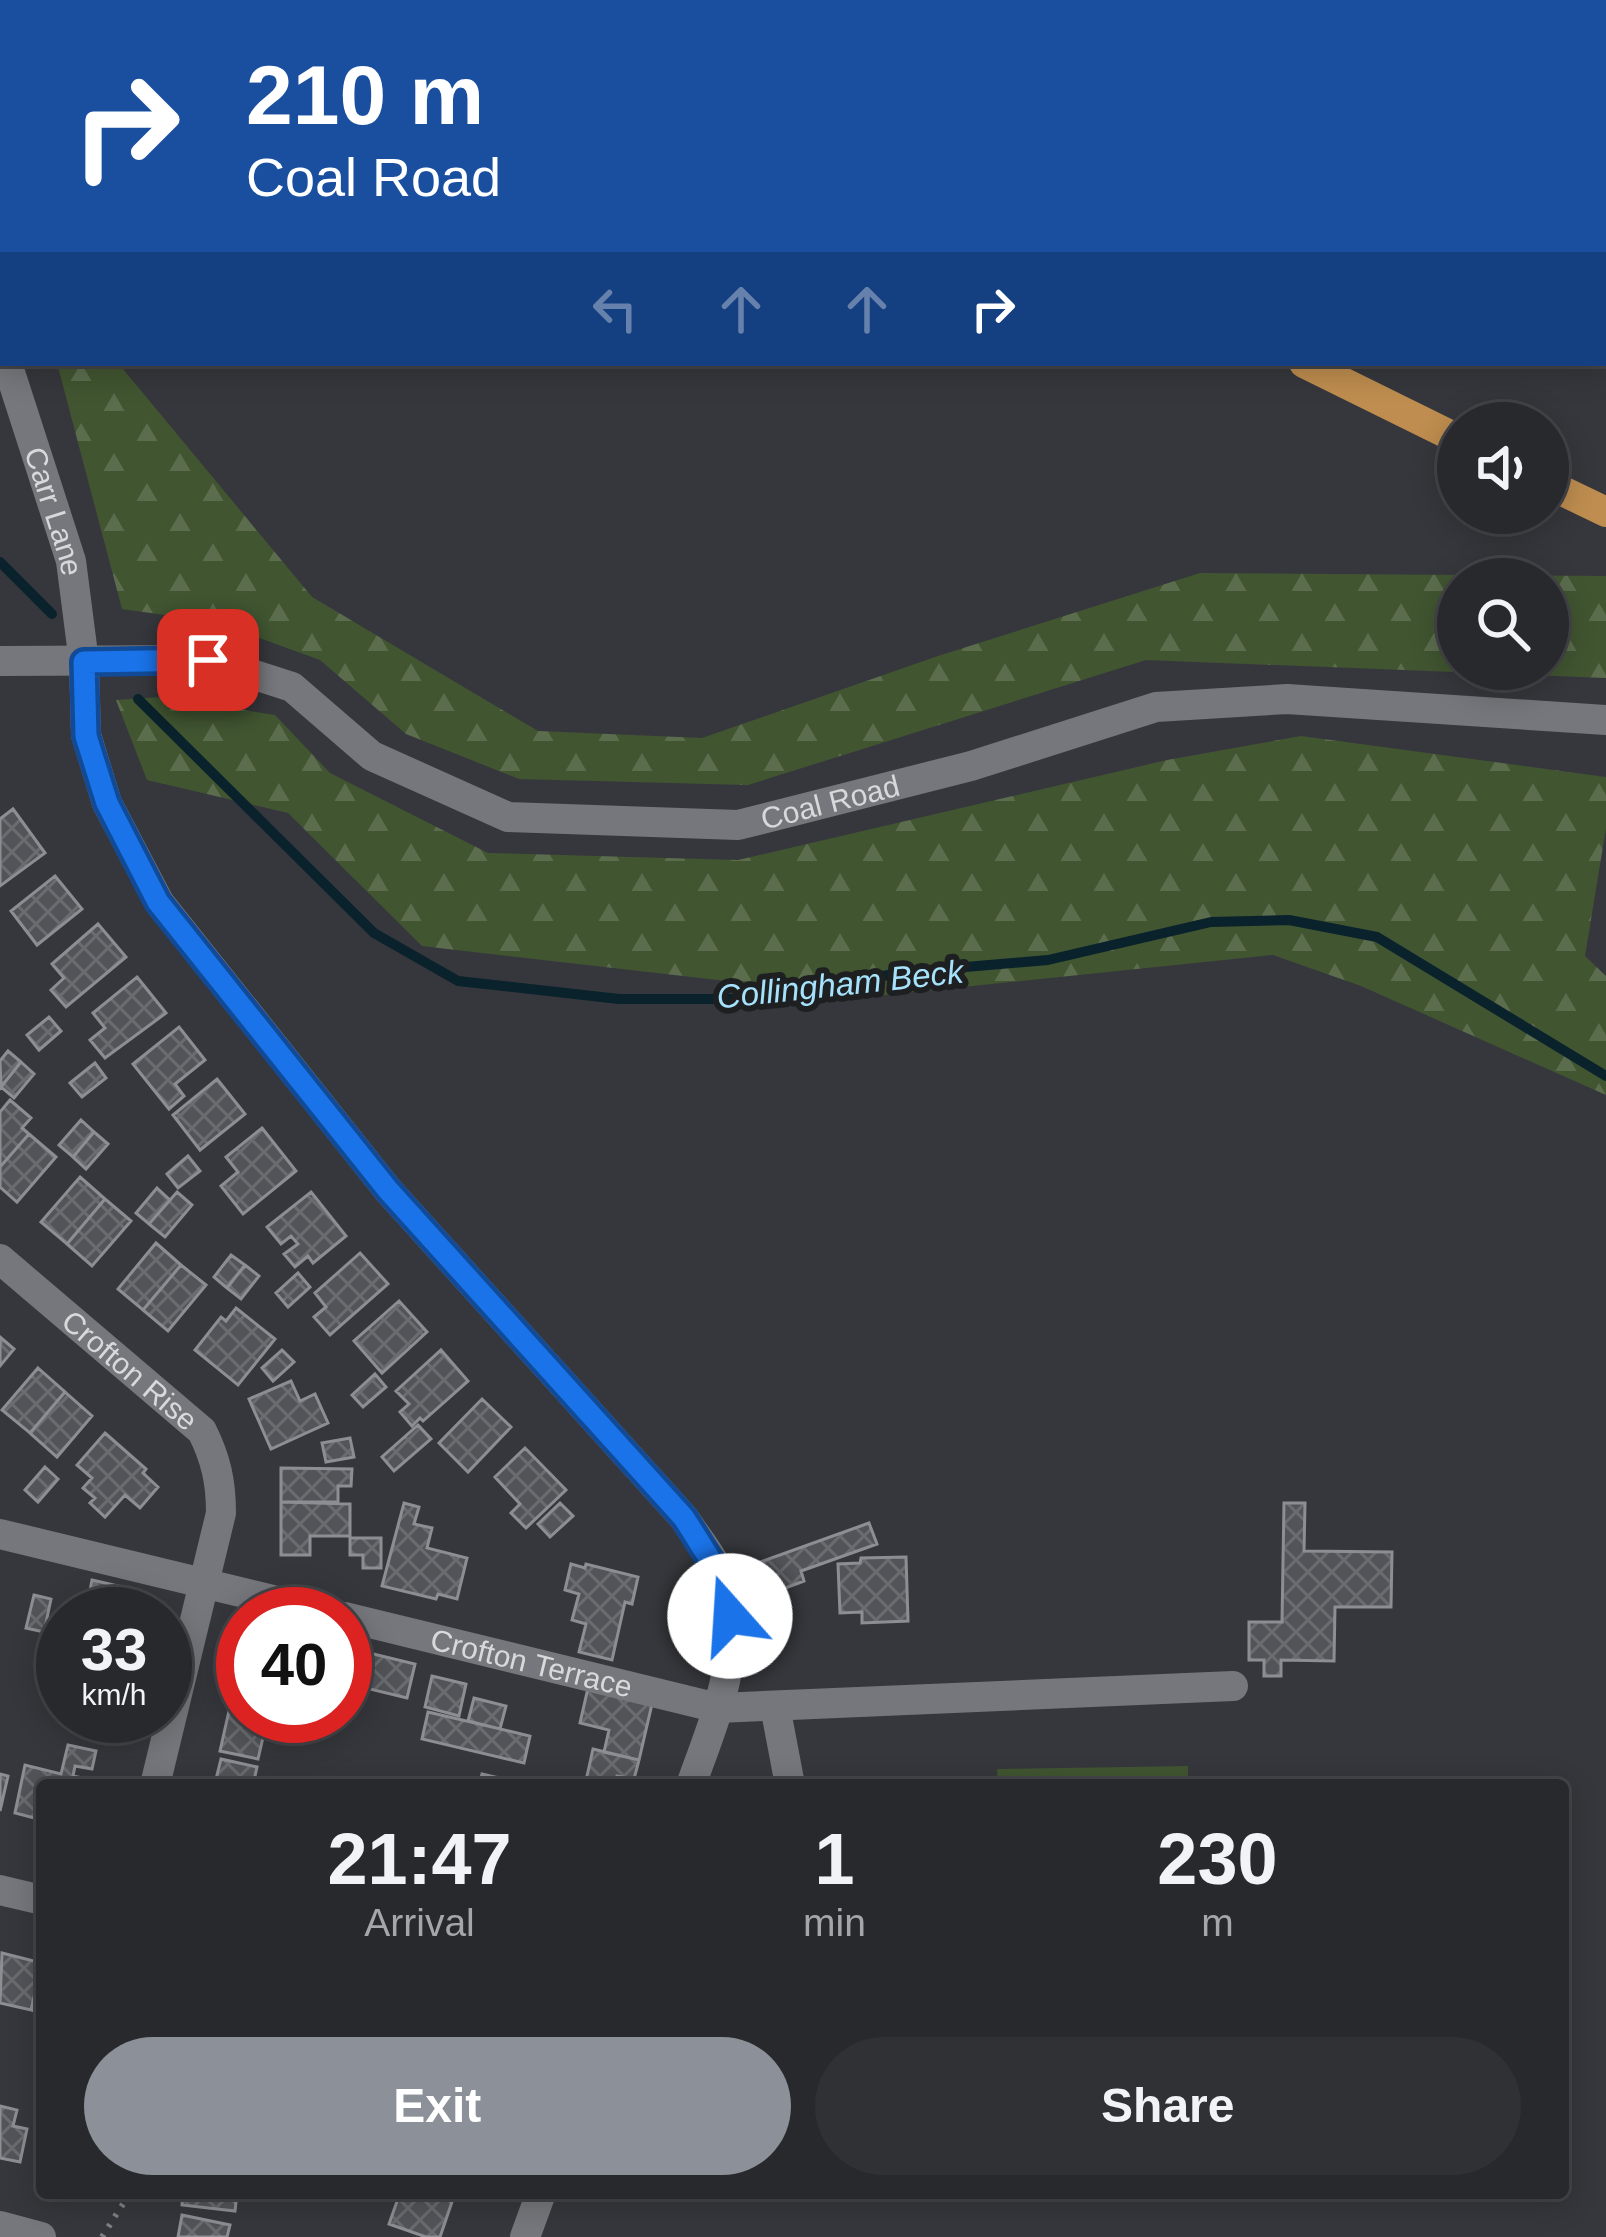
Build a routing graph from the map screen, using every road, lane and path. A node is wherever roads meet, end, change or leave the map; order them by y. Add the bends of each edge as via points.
1 (9, 366) edge
2 (1310, 366) edge
3 (1437, 429) edge
4 (1569, 494) edge
5 (1606, 512) edge
6 (0, 661) edge
7 (84, 662) junction
8 (1606, 720) edge
9 (0, 1259) edge
10 (0, 1534) edge
11 (204, 1583) junction
12 (220, 1587) edge
13 (372, 1625) edge
14 (1233, 1686) dead end
15 (776, 1706) junction
16 (718, 1708) junction
17 (156, 1779) edge
18 (693, 1779) edge
19 (789, 1779) edge
20 (0, 1890) edge
21 (36, 1899) edge
22 (126, 2199) edge
23 (539, 2199) edge
24 (0, 2226) edge
25 (41, 2237) edge
26 (102, 2237) edge
27 (525, 2237) edge

1 - 7 street, Carr Lane via 70,561
2 - 3 main road
4 - 5 main road
6 - 7 street, Coal Road
7 - 8 street, Coal Road via 208,660 292,687 372,756 508,817 531,818 738,824 971,766 1156,707 1287,699
7 - 16 street, Carr Lane via 86,736 107,803 158,902 388,1190 684,1518 723,1580 729,1655
9 - 11 street, Crofton Rise via 202,1431 221,1484
10 - 11 street
11 - 12 street
11 - 17 street, Crofton Rise
13 - 16 street, Crofton Terrace
14 - 15 street, Crofton Terrace
15 - 16 street, Crofton Terrace
15 - 19 street
16 - 18 street, Carr Lane
20 - 21 street
22 - 26 path
23 - 27 street
24 - 25 street

